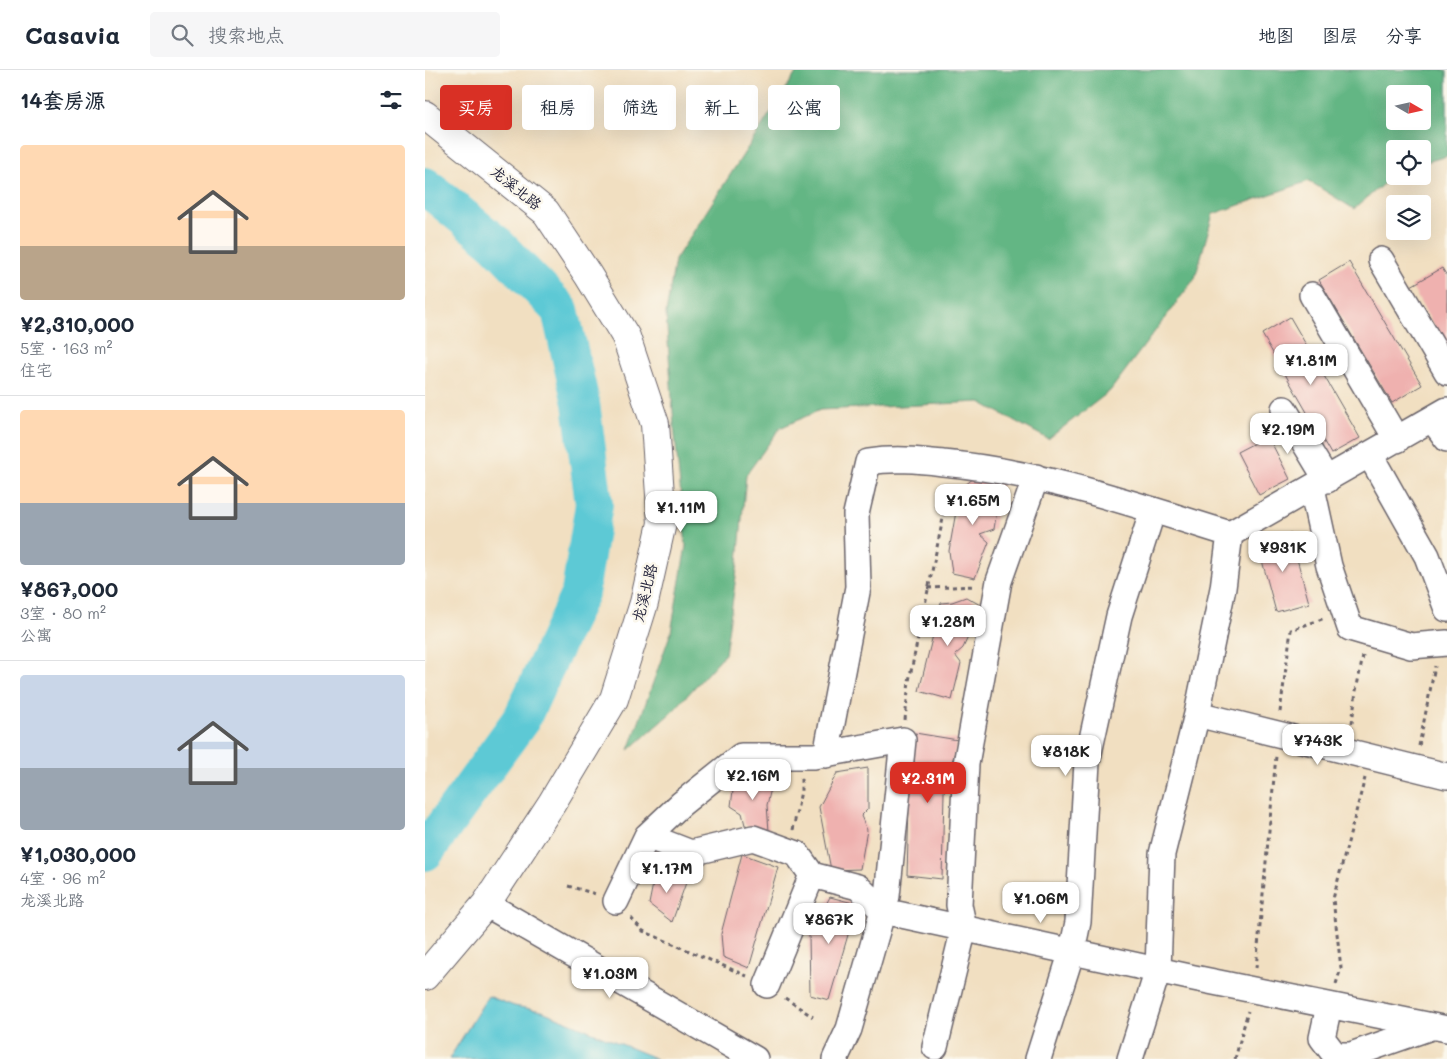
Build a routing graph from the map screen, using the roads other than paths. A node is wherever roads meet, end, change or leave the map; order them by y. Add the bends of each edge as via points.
1 (425, 115) edge
2 (1381, 260) dead end
3 (1312, 294) dead end
4 (1447, 372) edge
5 (1284, 409) dead end
6 (1439, 415) edge
7 (1447, 439) edge
8 (1397, 440) junction
9 (1370, 455) junction
10 (1036, 477) junction
11 (1319, 484) junction
12 (1153, 510) junction
13 (1230, 534) junction
14 (1447, 609) edge
15 (1443, 643) edge
16 (1197, 714) junction
17 (826, 755) junction
18 (1447, 776) edge
19 (647, 836) junction
20 (812, 876) junction
21 (616, 900) road end
22 (486, 904) junction
23 (883, 911) junction
24 (964, 928) junction
25 (1072, 951) junction
26 (1158, 970) junction
27 (425, 976) edge
28 (767, 985) road end
29 (1329, 1006) junction
30 (1440, 1027) edge
31 (935, 1047) dead end
32 (755, 1059) edge
33 (835, 1059) edge
34 (1038, 1059) edge
35 (1130, 1059) edge

1 - 22 street, 龙溪北路 via 546,212 626,337 655,424 662,523 644,603 614,699
2 - 4 street
3 - 8 street
5 - 11 street
6 - 7 street
6 - 8 street
8 - 9 street
9 - 11 street
9 - 14 street via 1427,556
10 - 12 street
10 - 17 street via 984,466 892,458 868,462 856,514 858,587
10 - 24 street via 998,586 966,764 959,905
11 - 13 street
11 - 15 street via 1329,566 1350,628 1411,646
12 - 13 street
12 - 25 street via 1119,616 1087,762 1078,922
13 - 16 street via 1223,588
16 - 18 street
16 - 26 street via 1162,854
17 - 19 street via 741,756
17 - 23 street via 903,740
19 - 20 street via 691,853 753,838 797,854
19 - 21 street
20 - 23 street via 859,887
20 - 28 street
22 - 27 street, 龙溪北路
22 - 32 street
23 - 24 street
23 - 33 street via 849,1030
24 - 25 street
24 - 31 street
25 - 26 street
25 - 34 street
26 - 29 street
26 - 35 street
29 - 30 street
29 - 30 street via 1322,1038 1335,1055 1351,1055

